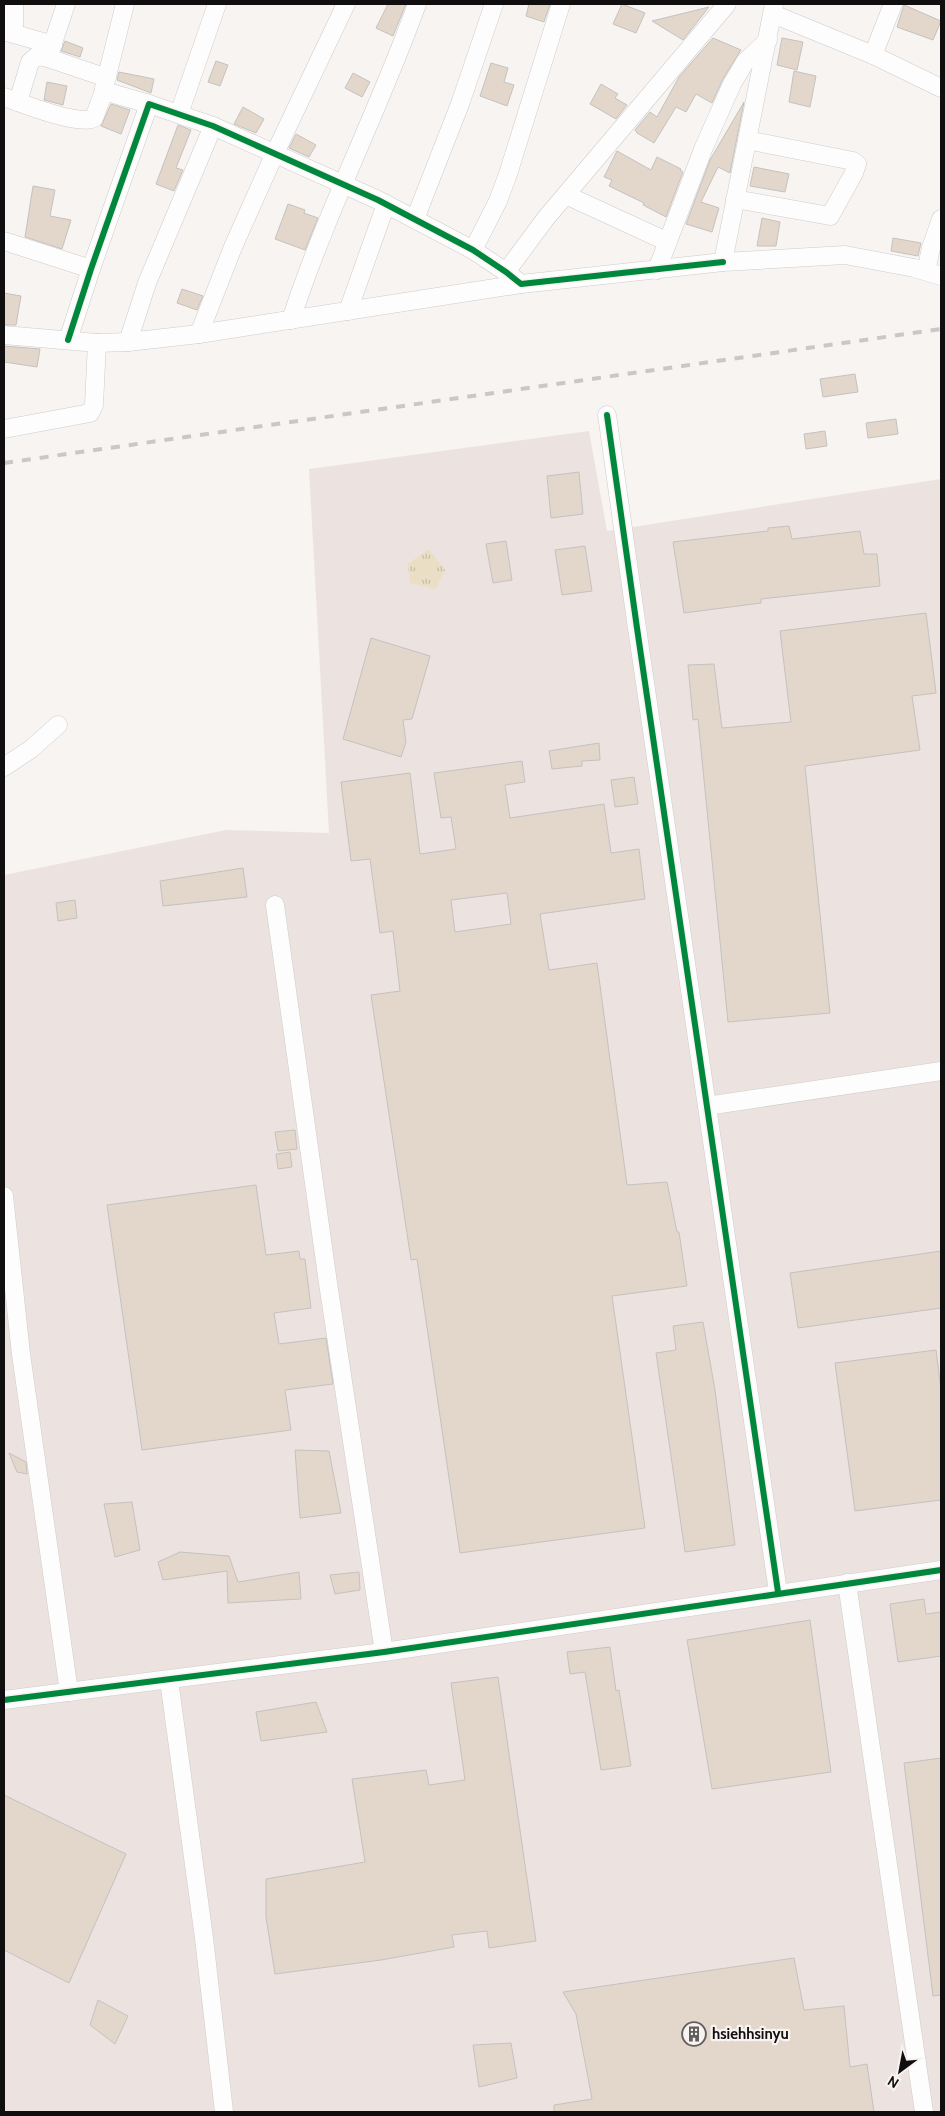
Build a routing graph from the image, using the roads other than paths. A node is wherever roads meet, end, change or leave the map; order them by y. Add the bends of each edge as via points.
1 (14, 4) edge
2 (66, 4) edge
3 (125, 4) edge
4 (217, 4) edge
5 (346, 4) edge
6 (417, 4) edge
7 (494, 4) edge
8 (561, 4) edge
9 (727, 4) edge
10 (893, 4) edge
11 (774, 9) edge
12 (9, 32) edge
13 (768, 40) junction
14 (51, 51) junction
15 (873, 55) junction
16 (105, 84) junction
17 (941, 88) edge
18 (11, 100) edge
19 (149, 104) junction
20 (179, 114) junction
21 (213, 126) junction
22 (747, 140) junction
23 (275, 153) junction
24 (343, 184) junction
25 (566, 195) junction
26 (735, 199) junction
27 (386, 204) junction
28 (941, 219) edge
29 (415, 220) junction
30 (4, 241) edge
31 (668, 242) junction
32 (473, 250) junction
33 (723, 262) junction
34 (91, 268) junction
35 (658, 270) junction
36 (506, 272) junction
37 (934, 274) edge
38 (521, 284) junction
39 (348, 311) junction
40 (291, 320) junction
41 (199, 334) junction
42 (4, 335) edge
43 (68, 340) junction
44 (128, 342) junction
45 (97, 343) junction
46 (607, 414) dead end
47 (4, 428) edge
48 (58, 725) dead end
49 (4, 767) edge
50 (275, 905) dead end
51 (941, 1071) edge
52 (707, 1106) junction
53 (4, 1196) edge
54 (941, 1570) edge
55 (847, 1583) junction
56 (778, 1592) junction
57 (384, 1652) junction
58 (169, 1680) junction
59 (69, 1692) junction
60 (4, 1700) edge
61 (224, 2112) edge
62 (924, 2112) edge

1 - 12 street
2 - 14 street
3 - 16 street
4 - 20 street
5 - 23 street
6 - 24 street
7 - 29 street
8 - 32 street via 508,174
9 - 25 street
10 - 15 street
11 - 13 street
11 - 15 street
12 - 14 street
13 - 22 street
13 - 31 street via 744,62 732,84
14 - 16 street
14 - 18 street via 33,57
15 - 17 street
16 - 18 street via 94,118 86,121
16 - 19 street
19 - 20 street
19 - 34 street
20 - 21 street
21 - 23 street
21 - 44 street via 148,283
22 - 26 street
22 - 26 street via 857,164 830,216
23 - 24 street
23 - 41 street
24 - 27 street
24 - 40 street via 304,278
25 - 31 street
25 - 36 street
26 - 33 street
27 - 29 street
27 - 39 street
28 - 37 street via 931,248
29 - 32 street
30 - 34 street
31 - 35 street
32 - 36 street
33 - 35 street
33 - 37 street via 845,255
34 - 43 street
35 - 38 street
36 - 38 street
38 - 39 street
39 - 40 street
40 - 41 street
41 - 44 street
42 - 43 street
43 - 45 street
44 - 45 street
45 - 47 street via 94,405 90,413
46 - 52 street
48 - 49 street
50 - 57 street
51 - 52 street
52 - 56 street
53 - 59 street via 21,1354
54 - 55 street
55 - 56 street
55 - 62 street
56 - 57 street
57 - 58 street
58 - 59 street
58 - 61 street
59 - 60 street

